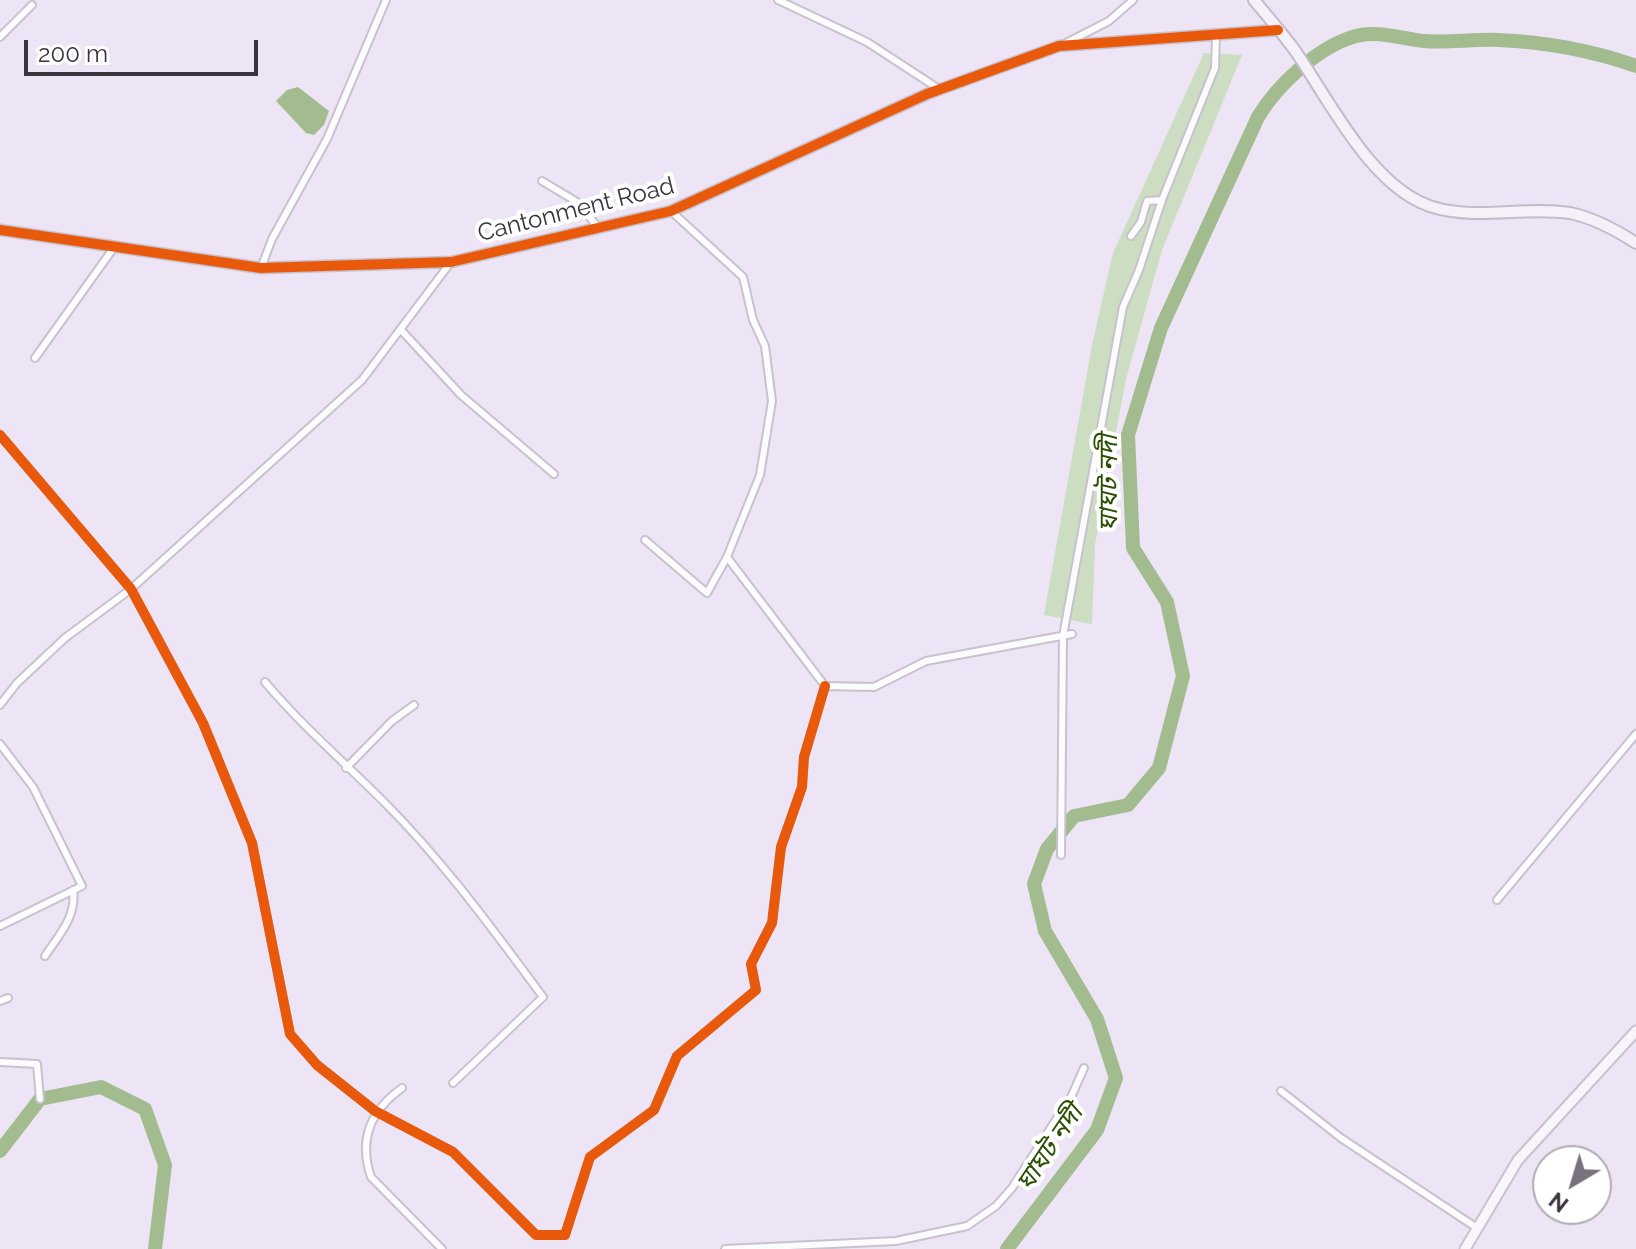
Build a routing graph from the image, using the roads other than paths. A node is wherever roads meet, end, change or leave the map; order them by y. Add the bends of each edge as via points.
1 (386, 0) edge
2 (778, 0) edge
3 (1133, 0) edge
4 (1258, 2) edge
5 (32, 5) dead end
6 (1278, 30) junction
7 (1216, 34) junction
8 (0, 37) edge
9 (1059, 46) junction
10 (939, 90) junction
11 (542, 181) dead end
12 (1162, 200) junction
13 (671, 211) junction
14 (597, 226) junction
15 (0, 230) edge
16 (1131, 236) dead end
17 (1636, 243) edge
18 (115, 246) junction
19 (451, 262) junction
20 (261, 268) junction
21 (402, 331) junction
22 (35, 358) dead end
23 (0, 435) edge
24 (554, 474) dead end
25 (645, 540) dead end
26 (727, 557) junction
27 (131, 589) junction
28 (1072, 634) dead end
29 (1063, 636) junction
30 (265, 682) dead end
31 (825, 686) junction
32 (0, 705) edge
33 (414, 705) dead end
34 (1636, 734) edge
35 (0, 744) edge
36 (346, 768) junction
37 (1061, 855) dead end
38 (73, 890) junction
39 (1497, 900) dead end
40 (0, 926) edge
41 (45, 956) dead end
42 (8, 998) dead end
43 (0, 1001) edge
44 (1636, 1031) edge
45 (0, 1062) edge
46 (1084, 1068) dead end
47 (453, 1083) dead end
48 (402, 1088) dead end
49 (1281, 1091) dead end
50 (40, 1099) dead end
51 (375, 1111) junction
52 (1477, 1228) junction
53 (442, 1249) edge
54 (725, 1249) edge
55 (1465, 1249) edge

1 - 20 street via 327,139
2 - 10 street via 867,42
3 - 9 street via 1109,21
4 - 6 main road
5 - 8 street
6 - 7 street, Cantonment Road
6 - 17 main road via 1382,175 1407,196 1434,208 1474,215 1571,214 1611,227
7 - 9 street, Cantonment Road
7 - 12 street via 1215,68
9 - 10 street, Cantonment Road
10 - 13 street, Cantonment Road
11 - 14 street via 577,202
12 - 16 street via 1147,201
12 - 29 street via 1123,307
13 - 14 street, Cantonment Road
13 - 26 street via 743,277 765,346 772,401 760,475
14 - 19 street, Cantonment Road
15 - 18 street, Cantonment Road
18 - 20 street, Cantonment Road
18 - 22 street
19 - 20 street, Cantonment Road
19 - 21 street
21 - 24 street via 461,395
21 - 27 street via 362,380
23 - 27 street
25 - 26 street via 707,593
26 - 31 street
27 - 32 street via 65,638
27 - 51 street via 203,723 252,843 290,1034 317,1065
28 - 29 street
29 - 31 street via 926,661 874,687
29 - 37 street
30 - 36 street
31 - 51 street via 804,757 802,787 781,847 772,923 751,964 756,990 677,1056 654,1110 590,1157 565,1235 536,1235 453,1152
33 - 36 street
34 - 39 street
35 - 38 street via 47,815 82,886
36 - 47 street via 459,885 543,997
38 - 40 street
38 - 41 street via 75,903 67,923
42 - 43 street
44 - 52 street via 1518,1160
45 - 50 street via 37,1064
46 - 54 street via 1012,1188 967,1226 896,1241
48 - 51 street
49 - 52 street via 1341,1138
51 - 53 street via 366,1163 371,1177
52 - 55 street

